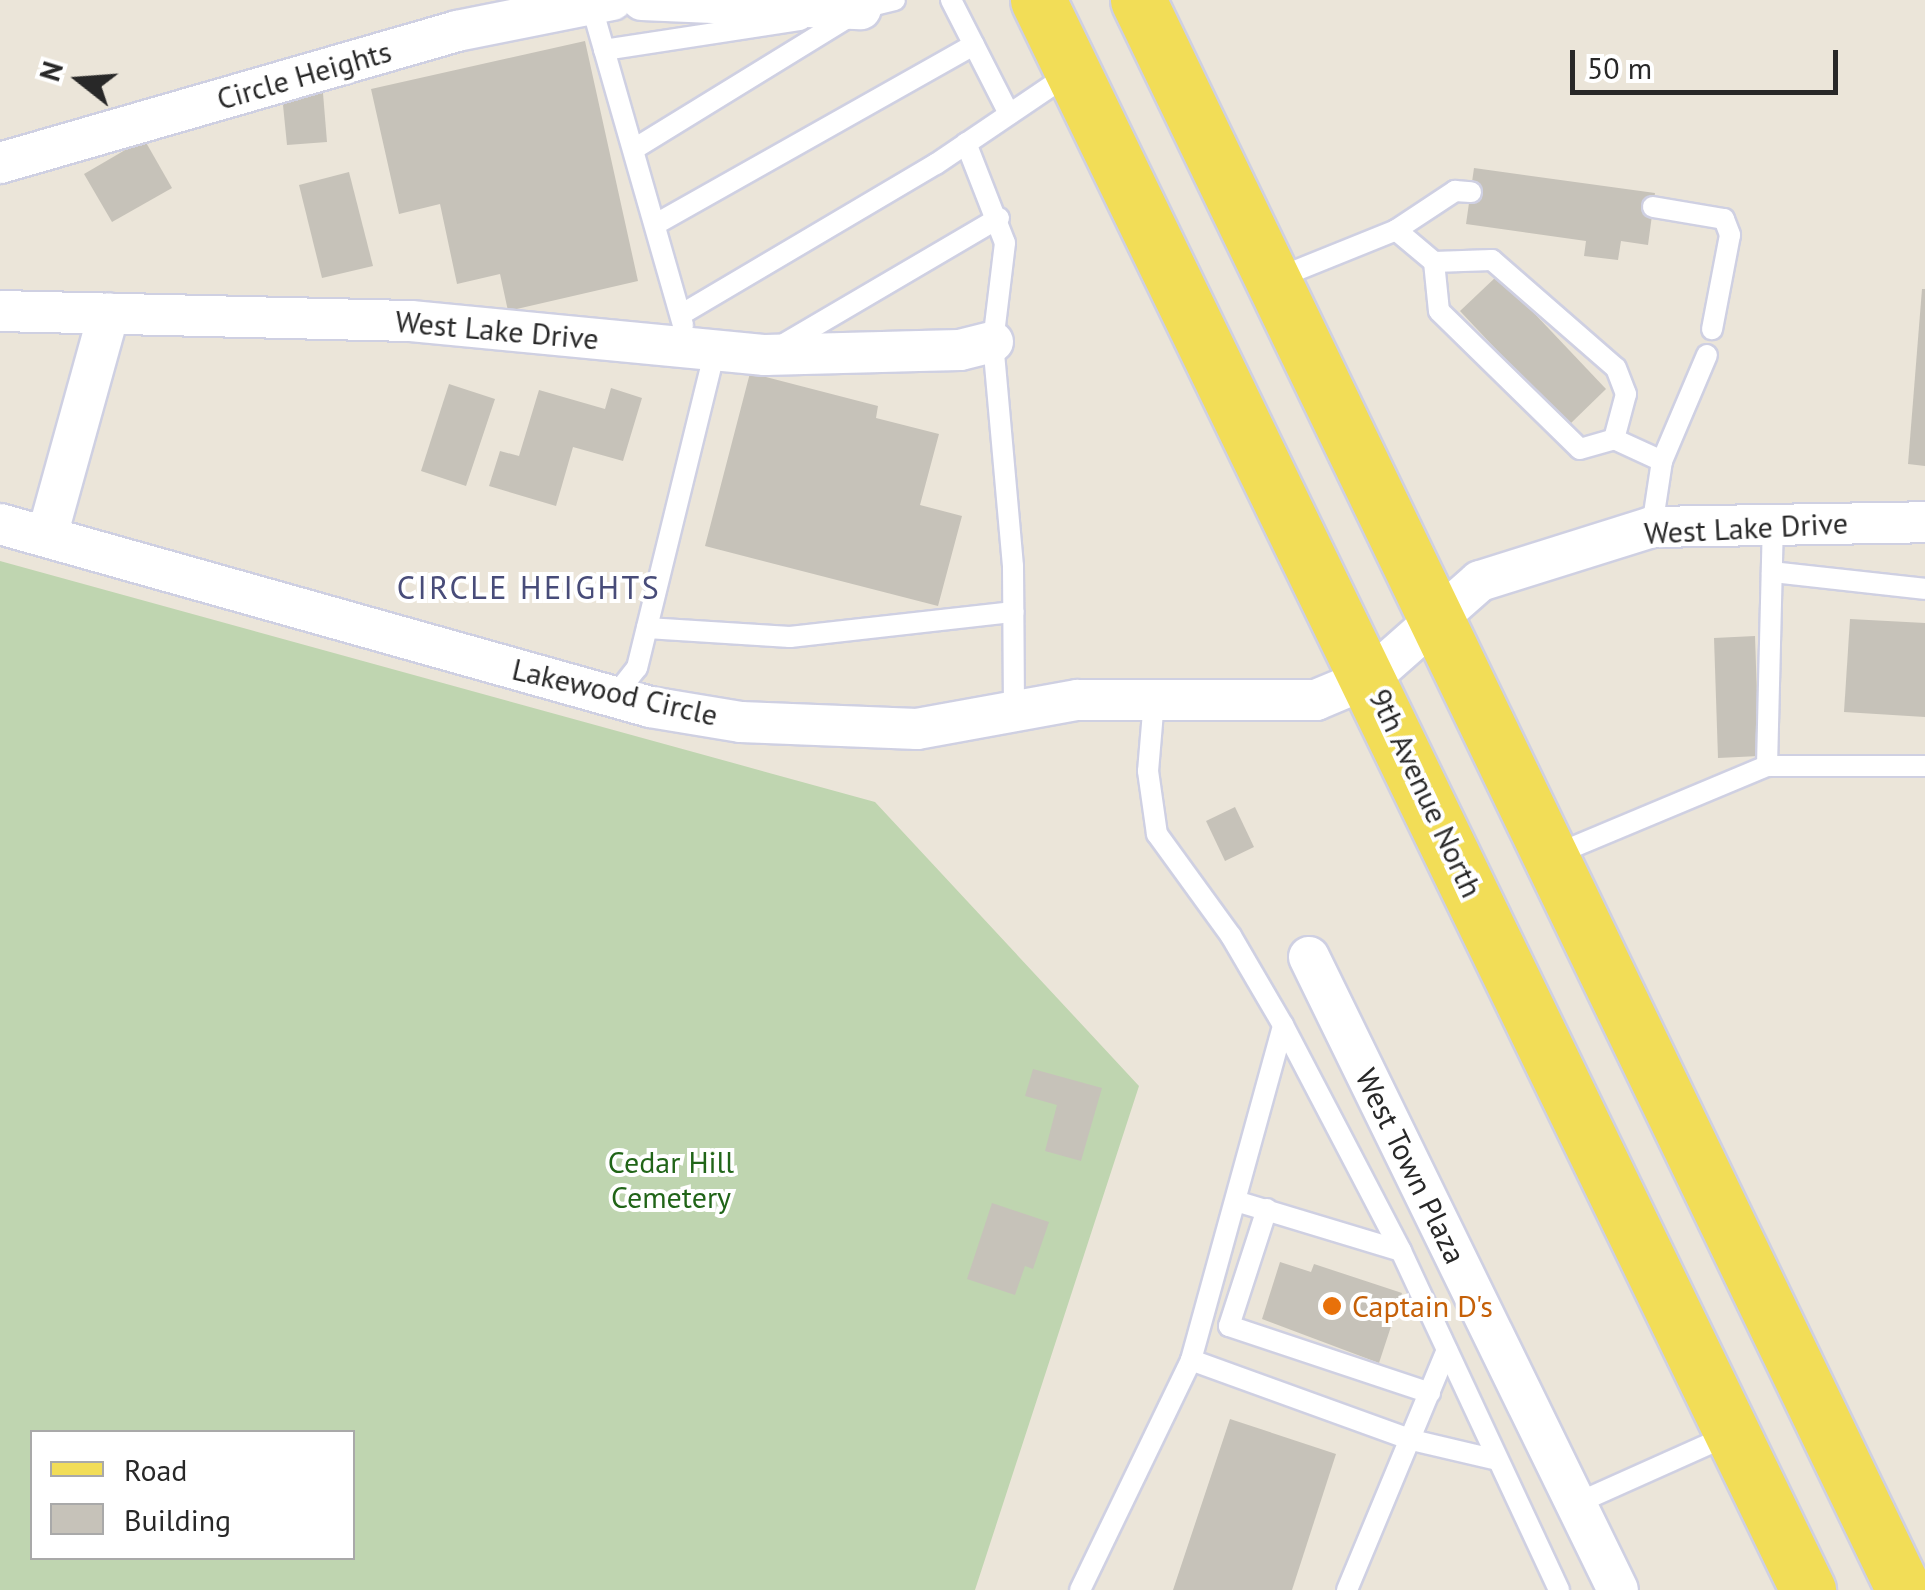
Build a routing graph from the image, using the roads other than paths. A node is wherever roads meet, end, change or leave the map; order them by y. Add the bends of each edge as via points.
1 (642, 0) edge
2 (951, 0) edge
3 (1038, 0) edge
4 (1138, 0) edge
5 (601, 2) edge
6 (878, 5) edge
7 (974, 44) junction
8 (604, 50) junction
9 (1075, 70) junction
10 (1009, 114) junction
11 (966, 143) junction
12 (634, 150) junction
13 (0, 163) edge
14 (1472, 192) dead end
15 (1652, 207) dead end
16 (1000, 218) junction
17 (656, 224) junction
18 (1396, 230) junction
19 (1434, 262) junction
20 (1274, 279) junction
21 (0, 311) edge
22 (109, 313) junction
23 (1712, 328) dead end
24 (693, 337) junction
25 (993, 342) junction
26 (765, 355) junction
27 (1707, 355) dead end
28 (1614, 439) junction
29 (1662, 461) junction
30 (1925, 522) edge
31 (0, 524) edge
32 (1773, 524) junction
33 (1652, 527) junction
34 (46, 536) junction
35 (1772, 572) junction
36 (1925, 589) edge
37 (1014, 612) junction
38 (1439, 616) junction
39 (647, 628) junction
40 (1372, 677) junction
41 (614, 697) junction
42 (1154, 700) junction
43 (1246, 700) joint
44 (1014, 711) junction
45 (1767, 766) junction
46 (1925, 766) edge
47 (1552, 855) junction
48 (1309, 957) dead end
49 (1283, 1026) junction
50 (1239, 1202) junction
51 (1267, 1209) junction
52 (1401, 1251) junction
53 (1447, 1350) junction
54 (1190, 1360) junction
55 (1430, 1392) junction
56 (1733, 1433) junction
57 (1412, 1440) junction
58 (1497, 1460) junction
59 (1576, 1504) junction
60 (1080, 1590) edge
61 (1347, 1590) edge
62 (1559, 1590) edge
63 (1618, 1590) edge
64 (1808, 1590) edge
65 (1904, 1590) edge

1 - 6 street
2 - 7 lane
3 - 9 main road, 9th Avenue North
4 - 20 main road
5 - 8 lane
5 - 13 street, Circle Heights via 457,31
6 - 8 lane
6 - 12 lane
7 - 10 lane
7 - 17 lane
8 - 12 lane
9 - 10 lane
9 - 40 main road, 9th Avenue North
10 - 11 lane
11 - 16 lane
11 - 24 lane
12 - 17 lane
14 - 18 lane via 1455,191
15 - 23 lane via 1724,218 1730,234
16 - 25 lane via 1006,243
16 - 26 lane
17 - 24 lane
18 - 19 lane
18 - 20 lane
19 - 28 lane via 1439,311 1580,449
19 - 28 lane via 1492,260 1616,368 1626,394
20 - 38 main road
21 - 22 street, West Lake Drive
22 - 24 street, West Lake Drive
22 - 34 street
24 - 26 street, West Lake Drive
24 - 39 lane
25 - 26 street, West Lake Drive via 960,350
25 - 37 lane
27 - 29 lane
28 - 29 lane
29 - 33 lane
30 - 32 street, West Lake Drive
31 - 34 street, Lakewood Circle
32 - 33 street, West Lake Drive
32 - 35 lane
33 - 38 street, West Lake Drive via 1480,580
34 - 41 street, Lakewood Circle
35 - 36 lane
35 - 45 lane
37 - 39 lane via 790,637
37 - 44 lane
38 - 40 street, West Lake Drive
38 - 47 main road
39 - 41 lane via 637,668
40 - 43 street, West Lake Drive via 1316,700
40 - 56 main road, 9th Avenue North
41 - 44 street, Lakewood Circle via 741,722 917,728
42 - 43 street, Lakewood Circle
42 - 44 street, Lakewood Circle via 1078,700
42 - 49 lane via 1148,771 1157,834 1231,936
45 - 46 lane
45 - 47 lane
47 - 65 main road
48 - 59 street, West Town Plaza
49 - 50 lane
49 - 52 lane
50 - 51 lane
50 - 54 lane
51 - 52 lane
51 - 55 lane via 1229,1326
52 - 53 lane
53 - 55 lane
53 - 58 lane
54 - 57 lane
54 - 60 lane
55 - 57 lane
56 - 59 lane
56 - 64 main road, 9th Avenue North
57 - 58 lane
57 - 61 lane
58 - 62 lane
59 - 63 street, West Town Plaza

